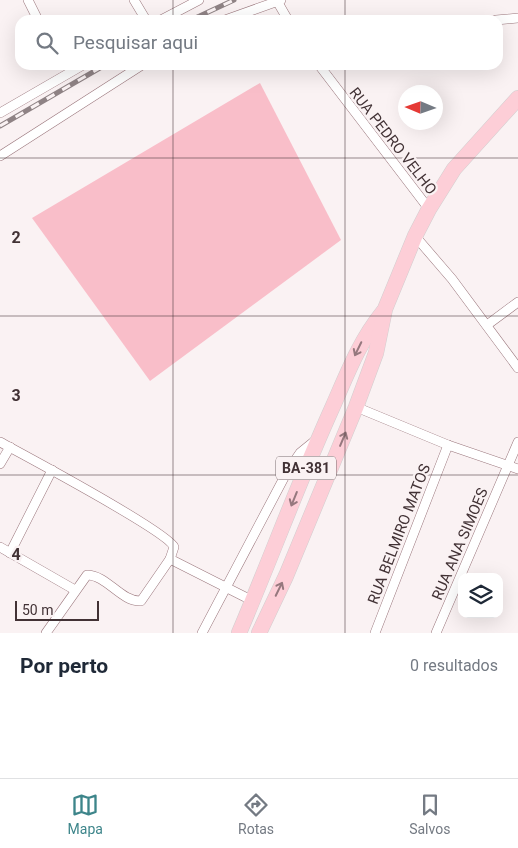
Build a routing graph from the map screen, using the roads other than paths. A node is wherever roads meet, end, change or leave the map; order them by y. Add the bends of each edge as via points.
1 (28, 0) edge
2 (134, 0) edge
3 (199, 0) edge
4 (279, 1) edge
5 (36, 15) edge
6 (143, 15) edge
7 (170, 15) edge
8 (238, 15) edge
9 (286, 15) edge
10 (518, 18) edge
11 (503, 19) edge
12 (65, 70) edge
13 (74, 70) edge
14 (134, 70) edge
15 (323, 70) edge
16 (67, 74) junction
17 (518, 98) edge
18 (0, 113) edge
19 (0, 156) edge
20 (429, 209) junction
21 (415, 236) junction
22 (518, 302) edge
23 (385, 309) junction
24 (487, 325) junction
25 (518, 368) edge
26 (356, 407) junction
27 (318, 438) junction
28 (0, 442) edge
29 (518, 442) edge
30 (448, 445) junction
31 (10, 447) junction
32 (0, 464) edge
33 (508, 465) junction
34 (518, 469) edge
35 (52, 470) junction
36 (0, 548) edge
37 (10, 553) junction
38 (170, 559) junction
39 (225, 588) junction
40 (75, 590) junction
41 (253, 601) junction
42 (46, 633) edge
43 (202, 633) edge
44 (239, 633) edge
45 (259, 633) edge
46 (375, 633) edge
47 (436, 633) edge

1 - 5 street
2 - 6 street
3 - 7 street
4 - 8 street
4 - 9 street
10 - 11 street
12 - 16 street
13 - 16 street
14 - 19 street
15 - 20 street, RUA PEDRO VELHO
16 - 18 street
17 - 20 main road, BA-381 via 454,169
20 - 21 main road, BA-381
21 - 23 main road, BA-381
21 - 24 street
22 - 24 street
23 - 26 main road, BA-381 via 376,353
23 -> 27 main road, BA-381 via 366,333
24 - 25 street
26 - 30 street
45 -> 26 main road, BA-381
27 - 39 street via 300,453 287,472
27 -> 41 main road, BA-381
28 - 31 street
29 - 33 street, RUA ANA SIMOES
30 - 33 street
30 - 46 street, RUA BELMIRO MATOS
31 - 32 street
31 - 35 street
33 - 34 street
33 - 47 street, RUA ANA SIMOES
35 - 37 street
35 - 38 street via 168,540 174,547
36 - 37 street
37 - 40 street
38 - 39 street
38 - 40 street via 141,601 133,600 96,577 86,576
39 - 41 street
39 - 43 street
40 - 42 street
41 - 44 main road, BA-381

